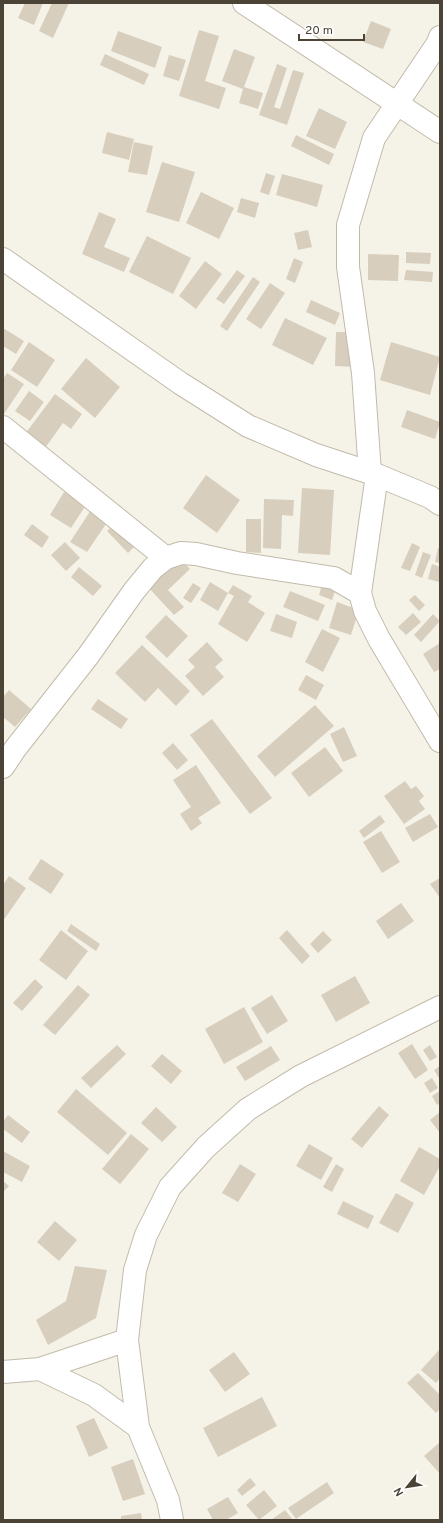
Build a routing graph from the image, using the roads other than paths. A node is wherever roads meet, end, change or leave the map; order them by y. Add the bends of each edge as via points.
1 (244, 3) edge
2 (440, 37) edge
3 (398, 103) junction
4 (440, 132) edge
5 (3, 259) edge
6 (3, 427) edge
7 (374, 474) junction
8 (440, 504) edge
9 (166, 558) junction
10 (360, 593) junction
11 (440, 741) edge
12 (3, 767) edge
13 (440, 1007) edge
14 (127, 1340) junction
15 (40, 1369) junction
16 (3, 1372) edge
17 (138, 1427) junction
18 (172, 1520) edge

1 - 3 street
2 - 3 street
3 - 4 street
3 - 7 street via 374,138 348,225 348,267
5 - 7 street via 180,383 248,426
6 - 9 street
7 - 8 street via 430,497
7 - 10 street
9 - 10 street via 180,553 196,554 334,578
9 - 12 street via 153,568 134,590 88,656 15,748
10 - 11 street via 365,611 379,639
13 - 14 street via 301,1076 248,1108 206,1147 170,1187 146,1235 135,1270
14 - 15 street
14 - 17 street
15 - 16 street
15 - 17 street via 94,1395
17 - 18 street via 168,1500

